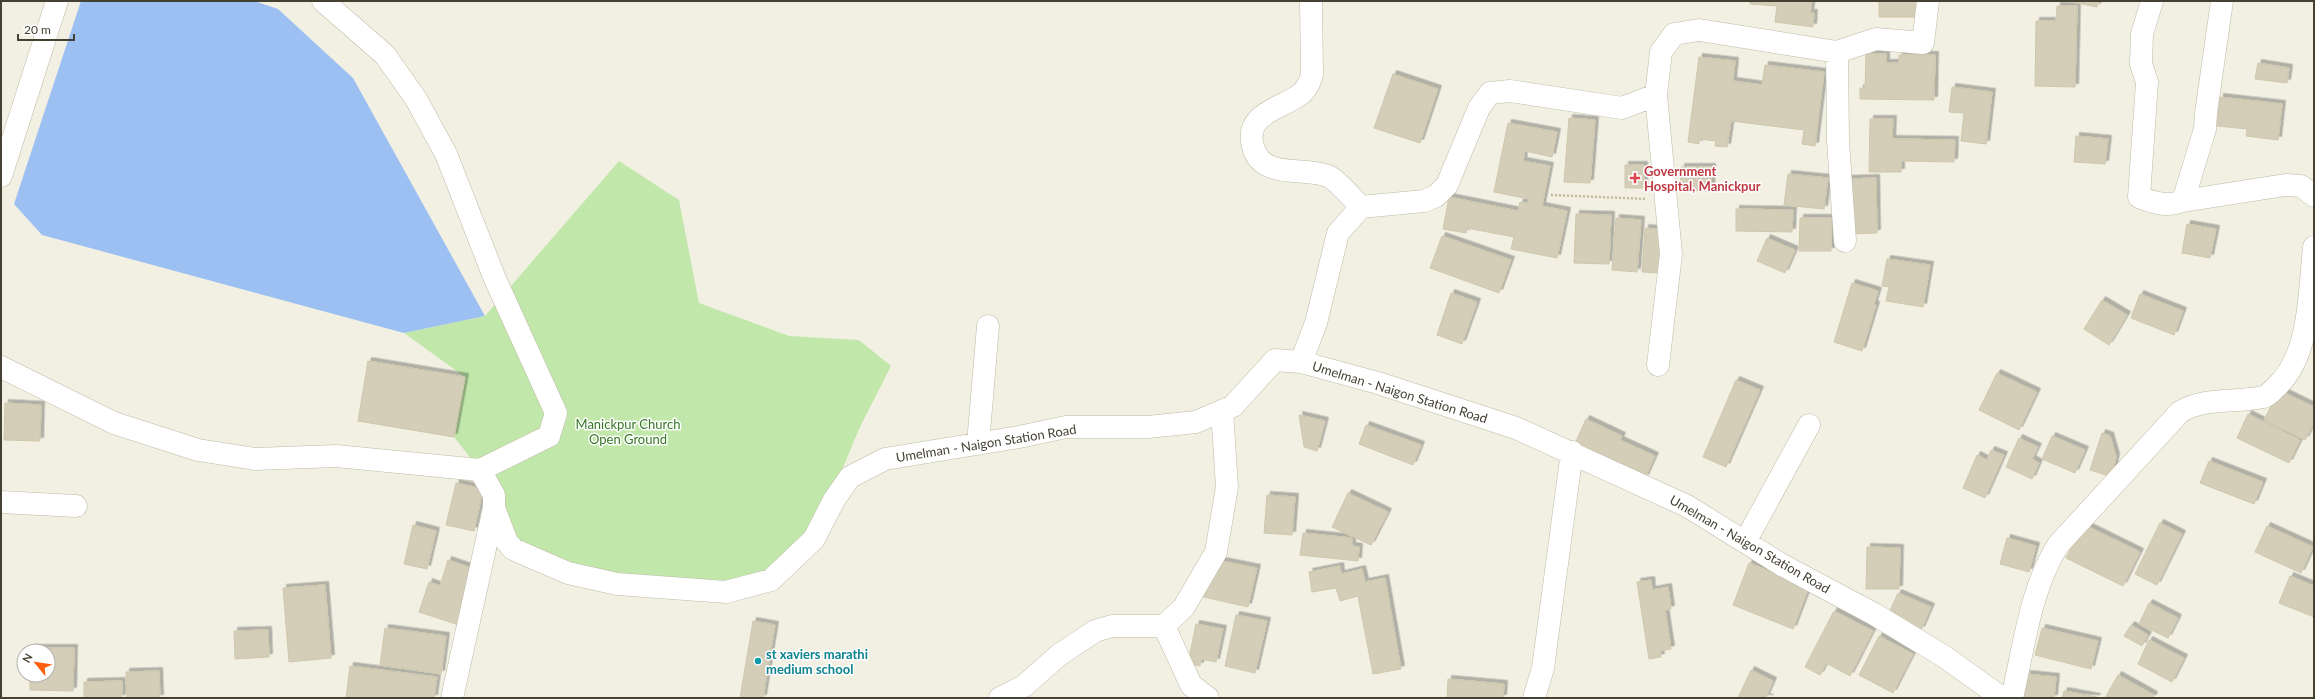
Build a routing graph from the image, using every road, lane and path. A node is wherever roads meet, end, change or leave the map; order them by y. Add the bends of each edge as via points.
1 (56, 1) edge
2 (323, 1) edge
3 (1311, 1) edge
4 (1928, 1) edge
5 (2152, 1) edge
6 (2222, 1) edge
7 (1837, 52) junction
8 (1656, 95) junction
9 (1, 176) edge
10 (1551, 195) dead end
11 (2314, 196) edge
12 (1666, 199) junction
13 (2183, 201) junction
14 (1361, 207) junction
15 (1845, 241) dead end
16 (2314, 247) edge
17 (988, 326) dead end
18 (1302, 362) junction
19 (1658, 365) dead end
20 (1, 367) edge
21 (1222, 411) junction
22 (1809, 425) dead end
23 (978, 444) junction
24 (1572, 452) junction
25 (480, 470) junction
26 (1, 502) edge
27 (76, 506) dead end
28 (494, 508) junction
29 (1745, 542) junction
30 (1164, 626) junction
31 (452, 698) edge
32 (1000, 698) edge
33 (1208, 698) edge
34 (1534, 698) edge
35 (2002, 698) edge
36 (2012, 698) edge

1 - 9 street
2 - 25 street via 385,56 416,99 446,154 495,279 556,413 549,436
3 - 14 street via 1312,75 1308,86 1302,93 1274,107 1256,122 1250,133 1254,154 1261,161 1279,170 1329,176
4 - 7 street via 1923,43 1876,39
5 - 13 street via 2142,34 2141,64 2147,82 2139,197 2172,205
6 - 13 street via 2205,129
7 - 8 street via 1698,30 1674,34 1661,52
7 - 15 street via 1838,140
8 - 12 street
8 - 14 street via 1622,108 1510,91 1490,93 1479,108 1447,185 1436,196 1424,201
10 - 12 path
11 - 13 street via 2301,186 2285,185
12 - 19 street via 1671,254
14 - 18 street via 1338,233 1316,323
16 - 36 street via 2302,347 2294,367 2265,397 2191,405 2180,412 2058,545 2038,584
17 - 23 street
18 - 21 street, Umelman - Naigon Station Road via 1275,360 1233,406
18 - 24 street, Umelman - Naigon Station Road via 1378,383 1516,428
20 - 25 street via 114,422 198,450 255,458 336,456
21 - 23 street, Umelman - Naigon Station Road via 1196,422 1148,427 1066,427
21 - 30 street via 1227,487 1216,552 1184,607
22 - 29 street
23 - 28 street, Umelman - Naigon Station Road via 886,459 850,477 834,500 814,538 770,580 726,592 617,584 568,574 513,549 507,542
24 - 29 street, Umelman - Naigon Station Road via 1687,506
24 - 34 street via 1543,668
25 - 28 street, Umelman - Naigon Station Road via 494,494
26 - 27 street
28 - 31 street
29 - 35 street, Umelman - Naigon Station Road via 1939,653
30 - 32 street via 1112,626 1095,631 1059,654 1024,686
30 - 33 street via 1191,685

